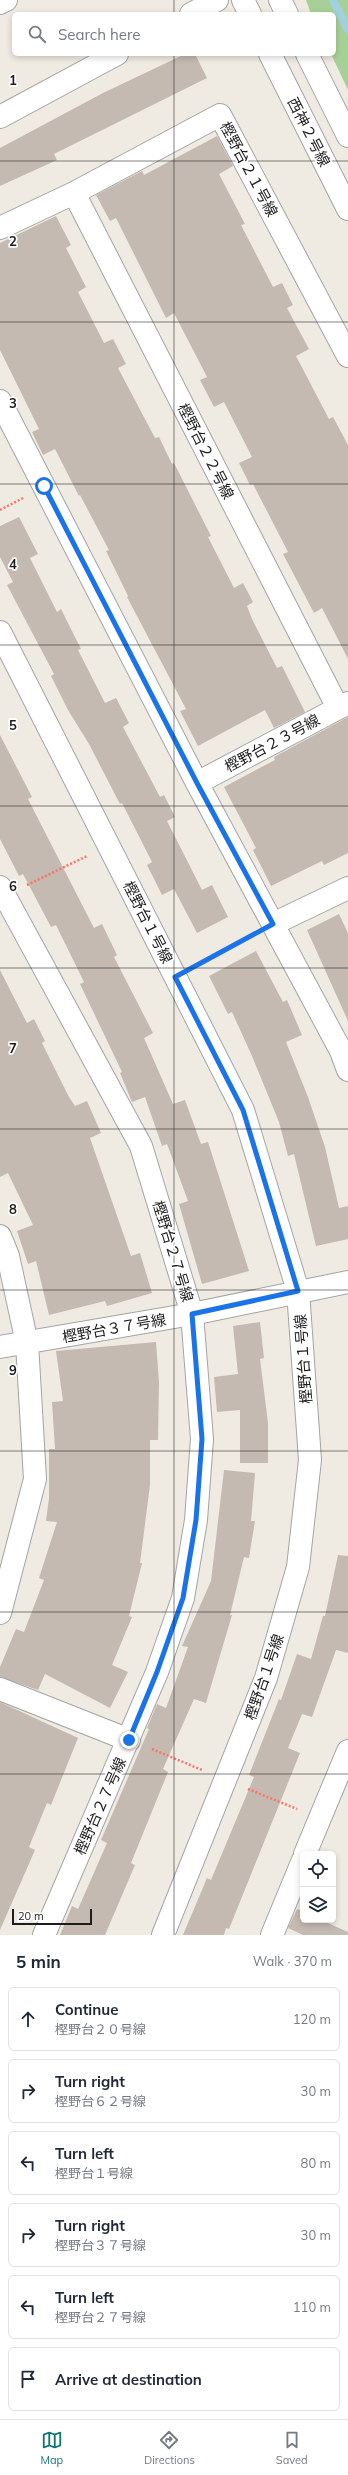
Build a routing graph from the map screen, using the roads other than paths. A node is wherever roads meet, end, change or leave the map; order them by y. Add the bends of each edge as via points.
1 (6, 0) edge
2 (217, 0) edge
3 (243, 0) edge
4 (280, 0) edge
5 (0, 3) edge
6 (195, 12) edge
7 (249, 12) edge
8 (286, 12) edge
9 (113, 56) edge
10 (271, 56) edge
11 (308, 56) edge
12 (0, 117) edge
13 (348, 136) edge
14 (74, 193) junction
15 (348, 209) edge
16 (0, 228) edge
17 (348, 356) edge
18 (0, 401) edge
19 (0, 632) edge
20 (343, 705) edge
21 (197, 783) junction
22 (348, 888) edge
23 (2, 894) edge
24 (273, 924) junction
25 (346, 1056) edge
26 (0, 1236) edge
27 (348, 1282) edge
28 (298, 1291) junction
29 (192, 1314) junction
30 (28, 1343) junction
31 (0, 1347) edge
32 (0, 1613) edge
33 (0, 1689) edge
34 (129, 1740) junction
35 (348, 1752) edge
36 (306, 1851) edge
37 (300, 1867) edge
38 (44, 1935) edge
39 (163, 1935) edge
40 (272, 1935) edge

1 - 5 street
2 - 6 street
3 - 7 street
4 - 8 street
9 - 12 street
10 - 15 street, 西神２号線
11 - 13 street
14 - 16 street, 樫野台２１号線
14 - 17 street, 樫野台２１号線 via 220,115
14 - 20 street, 樫野台２２号線
18 - 21 street
19 - 28 street, 樫野台１号線 via 243,1110
20 - 21 street, 樫野台２３号線
21 - 24 street
22 - 24 street
23 - 29 street, 樫野台２７号線 via 141,1146
24 - 25 street
26 - 30 street via 8,1256
27 - 28 street
28 - 29 street, 樫野台３７号線
28 - 39 street, 樫野台１号線 via 310,1460 298,1567 266,1678
29 - 30 street, 樫野台３７号線
29 - 34 street, 樫野台２７号線 via 202,1439 196,1520 183,1598 157,1672
30 - 31 street, 樫野台３７号線
30 - 32 street via 35,1479
33 - 34 street
34 - 38 street, 樫野台２７号線
35 - 36 street
37 - 40 street

